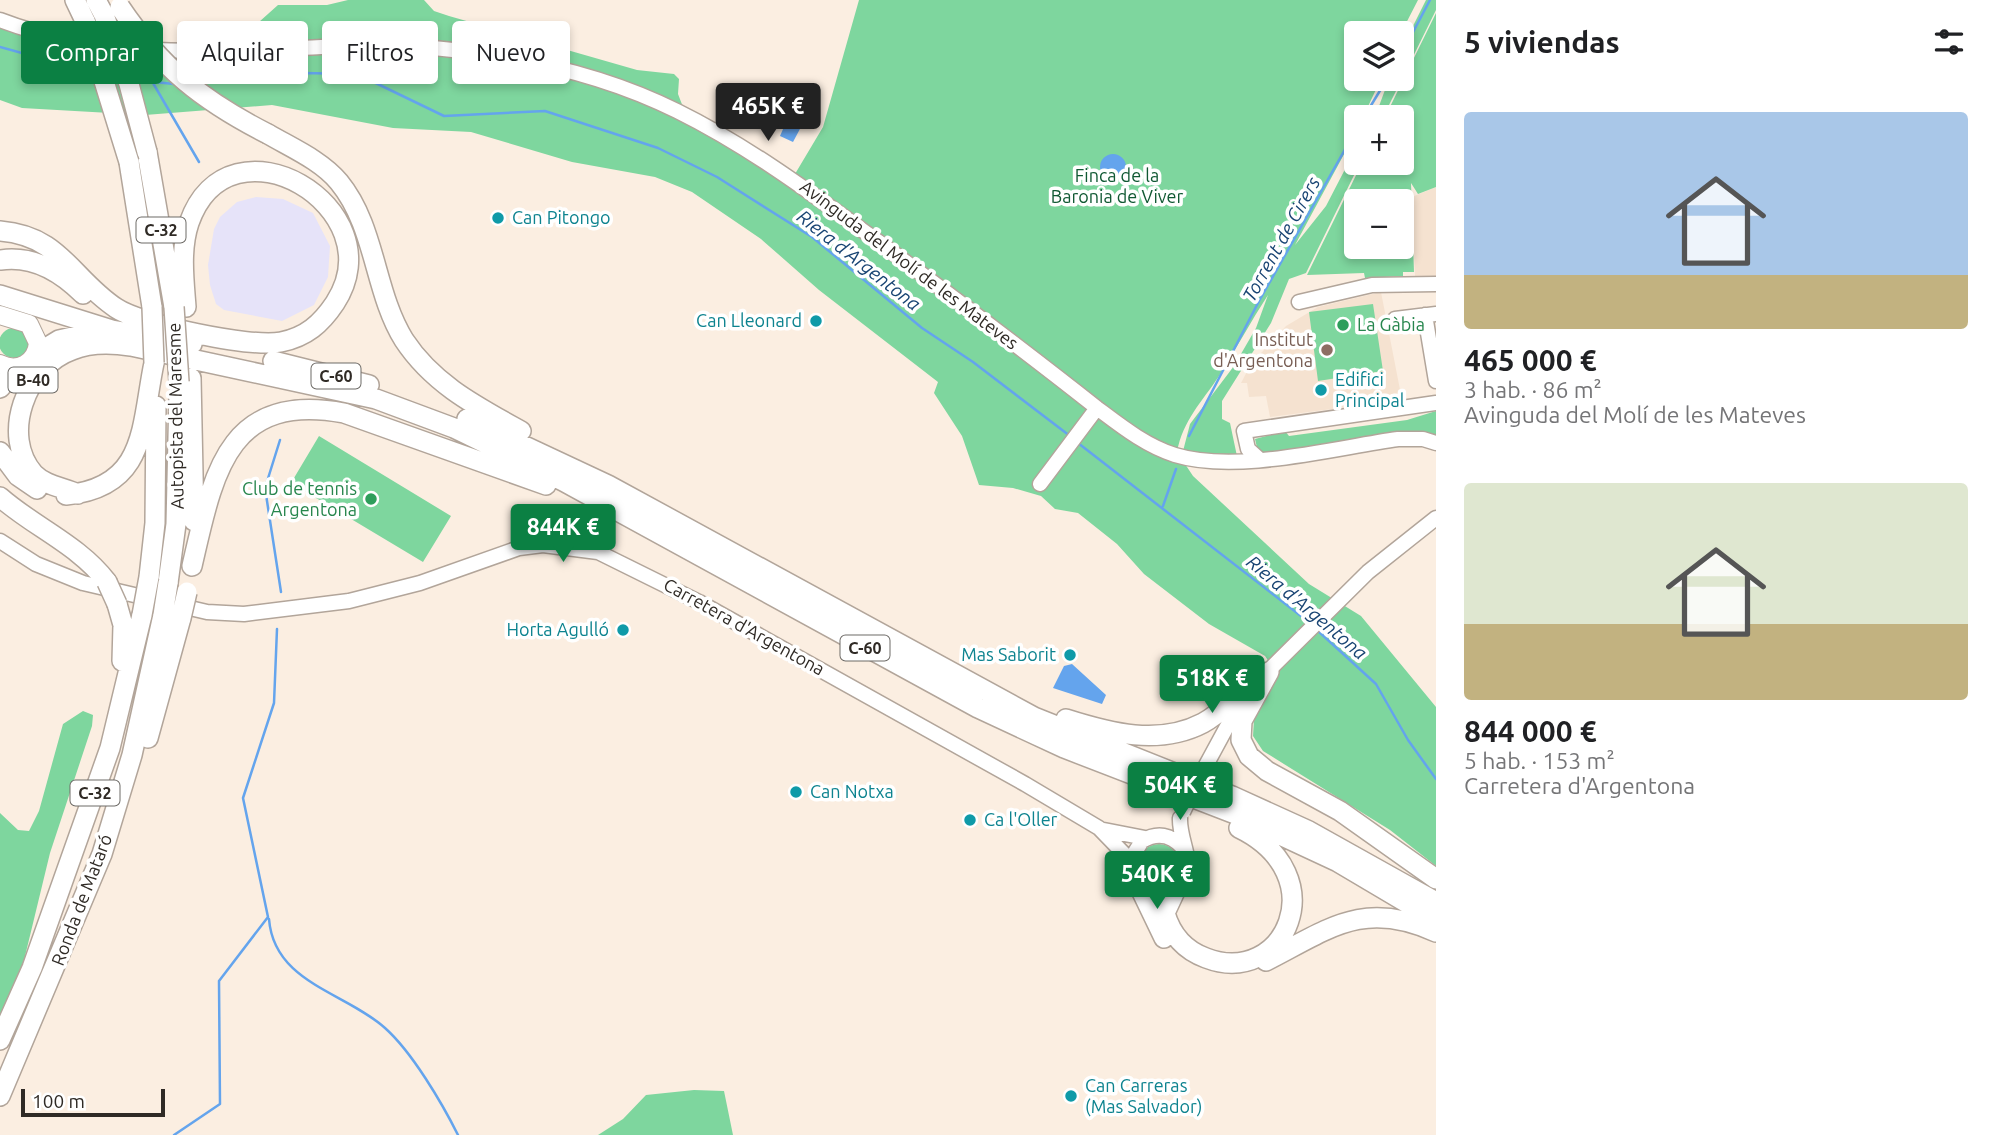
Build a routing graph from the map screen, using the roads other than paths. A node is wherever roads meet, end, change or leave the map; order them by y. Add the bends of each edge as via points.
1 (75, 0) edge
2 (104, 9) edge
3 (0, 20) edge
4 (0, 231) edge
5 (0, 260) edge
6 (1436, 284) edge
7 (0, 295) edge
8 (1299, 302) dead end
9 (180, 307) junction
10 (1431, 315) edge
11 (4, 319) edge
12 (1395, 319) dead end
13 (169, 346) junction
14 (36, 354) junction
15 (154, 363) junction
16 (9, 366) edge
17 (185, 380) junction
18 (1436, 381) edge
19 (0, 388) edge
20 (1436, 403) edge
21 (1094, 413) junction
22 (1436, 443) edge
23 (0, 452) edge
24 (1259, 459) junction
25 (1044, 479) dead end
26 (608, 485) junction
27 (78, 494) junction
28 (0, 496) edge
29 (609, 509) junction
30 (1436, 518) edge
31 (0, 541) edge
32 (192, 566) junction
33 (142, 614) joint
34 (172, 617) junction
35 (1267, 673) junction
36 (1002, 699) junction
37 (1128, 774) junction
38 (1182, 815) junction
39 (1099, 828) junction
40 (1152, 837) junction
41 (1183, 848) junction
42 (1130, 860) junction
43 (1436, 878) edge
44 (1139, 886) junction
45 (1177, 887) junction
46 (1436, 902) edge
47 (1436, 920) edge
48 (1436, 932) edge
49 (32, 968) junction
50 (0, 1040) edge
51 (0, 1096) edge

1 - 2 highway, C-32
2 - 9 highway, Autopista del Maresme / C-32, bridge via 147,152
2 - 15 highway, Autopista del Maresme / C-32, bridge via 152,307
2 - 26 highway, bridge via 202,96 310,158 339,182 365,232 394,322 438,380
3 - 21 street, Avinguda del Molí de les Mateves via 57,40 109,48 405,46 469,51 601,82 675,110 793,179
4 - 9 highway via 32,237 53,248 91,288 130,315 220,337 274,343 305,334 319,324 340,295 346,247 334,213 313,190 287,175 249,171 213,187 189,223
5 - 13 highway via 18,258 45,265 105,314
6 - 8 street via 1372,285
7 - 13 highway
9 - 17 highway, Autopista del Maresme / C-32, bridge
10 - 12 street
10 - 18 street
11 - 14 main road via 26,322 34,330
13 - 14 highway, C-60 via 87,333 59,340
13 - 26 highway, C-60 via 341,377 435,406
13 - 27 highway, B-40 via 92,344 70,350 30,384 16,432 24,462 44,483
13 - 29 highway, C-60 via 376,400 454,428
14 - 16 main road, C-60 via 29,363
15 - 27 highway via 135,454 107,485
15 - 33 highway, Autopista del Maresme / C-32, bridge via 157,459
16 - 19 highway
17 - 32 highway via 194,498
17 - 34 highway, Autopista del Maresme / C-32, bridge via 168,583
20 - 24 street via 1244,431 1248,449
21 - 24 street, Avinguda del Molí de les Mateves via 1172,454 1238,463
21 - 25 street
22 - 24 street, Avinguda del Molí de les Mateves via 1398,439
23 - 27 highway via 30,486 47,493
26 - 36 highway, C-60
28 - 49 highway, bridge via 73,548 107,582 123,625 124,652 103,743
29 - 32 highway via 344,413 294,410 256,424 224,456 212,482
29 - 37 highway, C-60 via 978,708
30 - 35 street via 1394,548
31 - 39 street, Carretera d'Argentona via 36,564 83,583 207,612 244,614 349,601 423,582 519,548 543,545 598,552 699,601
32 - 34 highway, bridge via 187,592
33 - 49 highway, Ronda de Mataró / C-32 via 110,748
34 - 51 highway, Ronda de Mataró via 141,762 108,858 78,914
35 - 36 highway via 1203,722 1162,735 1116,733
35 - 38 street, bridge via 1234,710
35 - 43 highway via 1242,721 1241,740 1249,756 1267,771 1340,811
36 - 46 highway, C-60 via 1080,737 1340,846
37 - 45 highway via 1265,843 1288,874 1293,908 1278,941 1260,955 1216,962 1180,943 1169,927 1165,913
37 - 47 highway, C-60 via 1235,814 1326,856
38 - 40 street
38 - 41 street
39 - 40 street
39 - 42 street
40 - 41 street via 1172,838
40 - 42 street via 1135,847
41 - 45 street via 1188,867
42 - 44 street
44 - 45 street via 1157,894
44 - 48 highway via 1163,937 1191,962 1213,970 1267,961 1343,921 1383,918
49 - 50 highway, Ronda de Mataró / C-32

